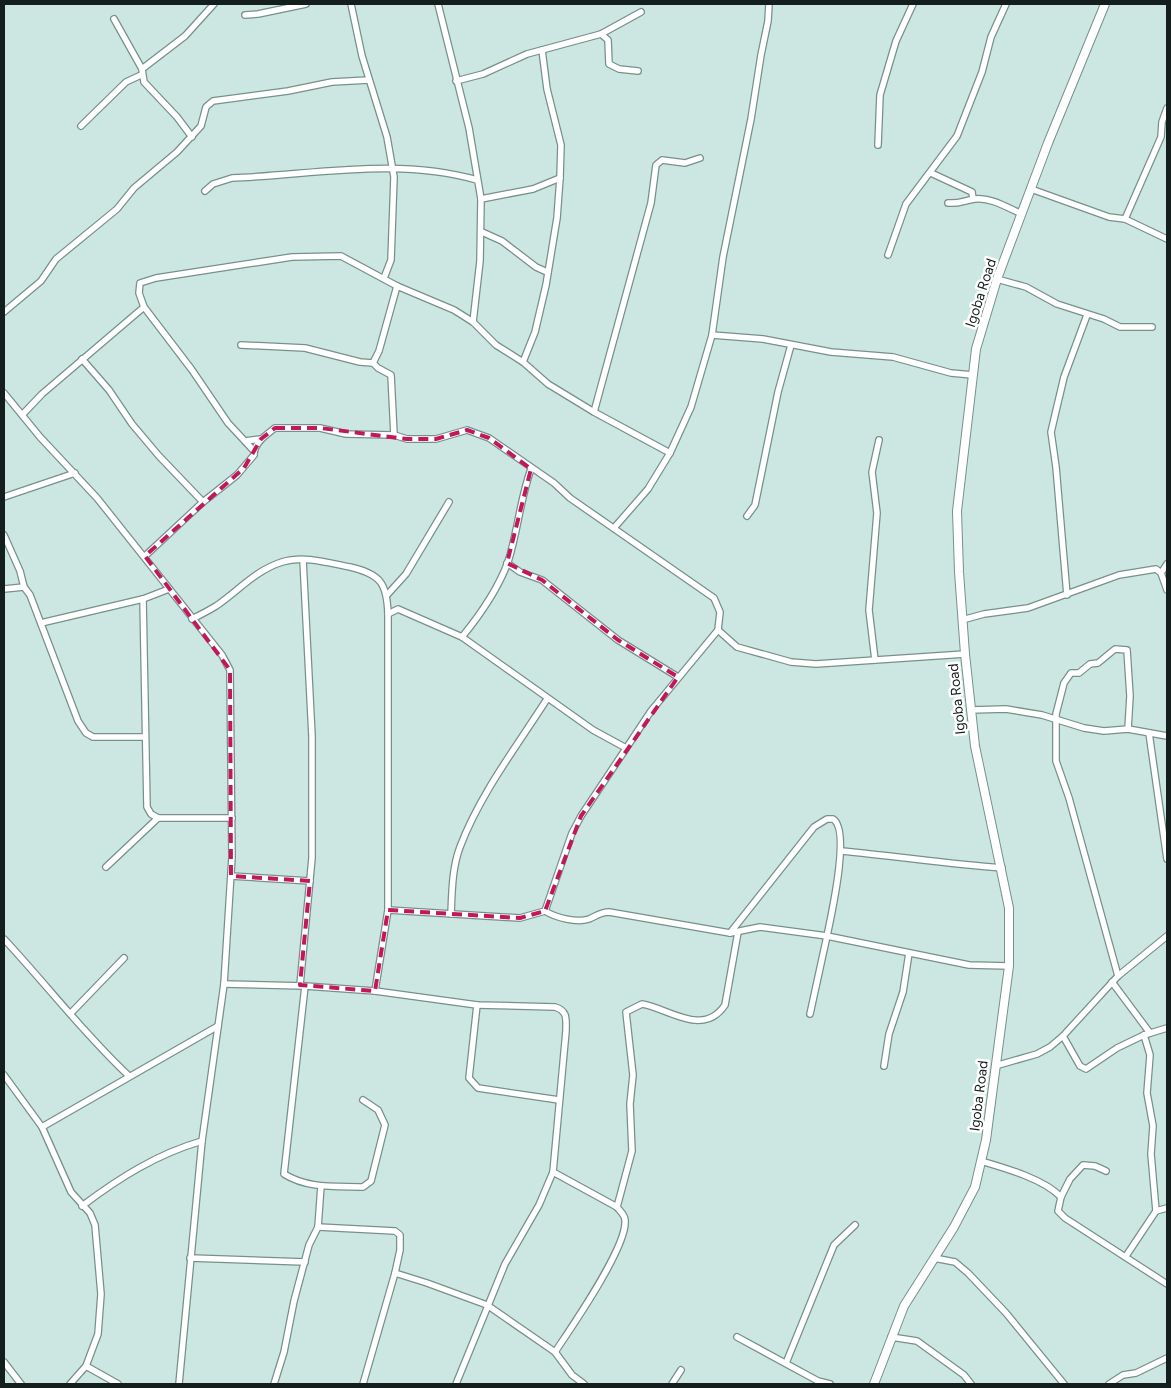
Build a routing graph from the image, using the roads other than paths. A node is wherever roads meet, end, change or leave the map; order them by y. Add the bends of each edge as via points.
1 (214, 4) edge
2 (306, 4) edge
3 (351, 4) edge
4 (438, 4) edge
5 (768, 4) edge
6 (913, 4) edge
7 (1006, 4) edge
8 (1105, 4) edge
9 (642, 12) dead end
10 (245, 15) dead end
11 (114, 19) dead end
12 (601, 34) junction
13 (542, 50) junction
14 (141, 72) junction
15 (638, 72) dead end
16 (369, 80) junction
17 (456, 81) junction
18 (1167, 108) edge
19 (81, 126) dead end
20 (192, 137) junction
21 (1164, 138) edge
22 (878, 146) dead end
23 (700, 158) dead end
24 (392, 168) junction
25 (931, 173) junction
26 (560, 178) junction
27 (477, 180) junction
28 (1031, 189) junction
29 (205, 191) dead end
30 (481, 198) junction
31 (973, 199) junction
32 (948, 203) dead end
33 (1022, 214) junction
34 (1125, 219) junction
35 (482, 232) junction
36 (1167, 239) edge
37 (888, 255) dead end
38 (547, 272) junction
39 (384, 278) junction
40 (997, 279) junction
41 (397, 286) junction
42 (144, 307) junction
43 (4, 312) edge
44 (1087, 315) junction
45 (473, 322) junction
46 (1152, 327) dead end
47 (712, 335) junction
48 (241, 345) dead end
49 (791, 345) junction
50 (82, 359) junction
51 (373, 362) junction
52 (523, 362) junction
53 (973, 375) junction
54 (4, 393) edge
55 (594, 412) junction
56 (23, 414) junction
57 (394, 435) junction
58 (261, 439) junction
59 (879, 440) dead end
60 (245, 441) junction
61 (254, 451) junction
62 (670, 453) junction
63 (532, 469) junction
64 (75, 473) junction
65 (4, 497) edge
66 (203, 502) junction
67 (449, 502) dead end
68 (747, 516) dead end
69 (614, 528) junction
70 (4, 535) edge
71 (145, 556) junction
72 (303, 560) junction
73 (507, 563) junction
74 (1167, 564) edge
75 (1161, 573) junction
76 (24, 587) junction
77 (4, 588) edge
78 (169, 589) junction
79 (1167, 590) edge
80 (387, 595) junction
81 (1067, 595) junction
82 (143, 599) junction
83 (388, 614) junction
84 (192, 619) junction
85 (962, 620) junction
86 (41, 623) junction
87 (718, 630) junction
88 (462, 637) junction
89 (965, 654) junction
90 (875, 660) junction
91 (678, 677) junction
92 (547, 699) junction
93 (970, 710) junction
94 (1056, 720) junction
95 (1128, 729) junction
96 (1149, 733) junction
97 (1167, 736) edge
98 (145, 737) junction
99 (626, 748) junction
100 (158, 818) junction
101 (232, 818) junction
102 (841, 850) junction
103 (1167, 859) edge
104 (106, 866) dead end
105 (1002, 868) junction
106 (231, 876) junction
107 (310, 881) junction
108 (388, 910) junction
109 (545, 911) junction
110 (451, 914) junction
111 (738, 932) junction
112 (730, 933) junction
113 (827, 936) junction
114 (1167, 936) edge
115 (4, 939) edge
116 (909, 954) junction
117 (124, 958) dead end
118 (1009, 966) junction
119 (1118, 976) junction
120 (1112, 982) junction
121 (224, 984) junction
122 (302, 985) junction
123 (375, 991) junction
124 (477, 1005) junction
125 (71, 1013) junction
126 (810, 1014) dead end
127 (218, 1026) junction
128 (1167, 1028) edge
129 (1147, 1034) junction
130 (1063, 1036) junction
131 (884, 1066) dead end
132 (995, 1066) junction
133 (4, 1074) edge
134 (128, 1076) junction
135 (362, 1100) dead end
136 (560, 1100) junction
137 (42, 1127) junction
138 (202, 1141) junction
139 (981, 1161) junction
140 (1106, 1171) dead end
141 (553, 1172) junction
142 (321, 1186) junction
143 (1061, 1198) junction
144 (82, 1206) junction
145 (617, 1207) junction
146 (1167, 1208) edge
147 (1156, 1211) junction
148 (856, 1225) dead end
149 (318, 1227) junction
150 (1126, 1256) junction
151 (190, 1258) junction
152 (934, 1258) junction
153 (305, 1262) junction
154 (394, 1273) junction
155 (1167, 1284) edge
156 (487, 1306) junction
157 (737, 1337) dead end
158 (891, 1337) junction
159 (555, 1352) junction
160 (1167, 1358) edge
161 (4, 1362) edge
162 (786, 1364) junction
163 (86, 1366) junction
164 (681, 1370) dead end
165 (817, 1383) edge
166 (21, 1384) edge
167 (70, 1384) edge
168 (118, 1384) edge
169 (179, 1384) edge
170 (274, 1384) edge
171 (363, 1384) edge
172 (456, 1384) edge
173 (584, 1384) edge
174 (672, 1384) edge
175 (830, 1384) edge
176 (874, 1384) edge
177 (971, 1384) edge
178 (1064, 1384) edge
179 (1109, 1384) edge

1 - 14 street via 185,36
2 - 10 street
3 - 16 street
4 - 17 street
5 - 47 street via 768,21 723,258
6 - 22 street via 896,41 880,95
7 - 25 street via 991,36 982,72 957,136
8 - 28 street, Igoba Road
9 - 12 street
11 - 14 street
12 - 13 street
12 - 15 street via 608,40 609,64
13 - 17 street via 483,74
13 - 26 street via 561,145
14 - 19 street via 126,82
14 - 20 street via 144,82
16 - 20 street via 332,82 213,101 206,107 201,126
16 - 24 street
17 - 27 street via 469,128
18 - 21 street via 1162,122
20 - 43 street via 134,188 117,209 62,254 41,280
21 - 34 street
23 - 55 street via 685,163 662,160 656,166 651,203
24 - 27 street
24 - 29 street via 232,178 212,184
24 - 39 street via 391,260
25 - 31 street via 972,192
25 - 37 street via 906,204
26 - 30 street via 533,190
26 - 38 street via 557,218
27 - 30 street
28 - 33 street, Igoba Road
28 - 34 street via 1109,217
30 - 35 street
31 - 32 street via 960,204
31 - 33 street via 987,199
33 - 40 street, Igoba Road
34 - 36 street
35 - 38 street via 502,241
35 - 45 street
38 - 52 street via 535,332
39 - 41 street
39 - 42 street via 341,256 292,257 145,280 139,287
40 - 44 street via 1026,287 1057,304
40 - 53 street, Igoba Road via 976,349
41 - 45 street via 454,310
41 - 51 street
42 - 50 street
42 - 60 street
44 - 46 street via 1120,327
44 - 81 street via 1064,377 1051,432
45 - 52 street via 496,345
47 - 49 street
47 - 62 street via 691,407
48 - 51 street via 306,348 360,362
49 - 53 street via 831,352 893,356 951,373
49 - 68 street via 755,505
50 - 56 street
50 - 66 street via 159,456
51 - 57 street via 391,375
52 - 55 street via 548,384
53 - 85 street, Igoba Road via 957,511
54 - 56 street
55 - 62 street
56 - 64 street
57 - 58 street via 346,434 320,428 274,428
57 - 63 street via 407,439 436,439 467,430 488,438
58 - 60 street
58 - 61 street
59 - 90 street via 872,472 877,513 869,610
60 - 61 street
61 - 66 street via 244,468
62 - 69 street via 648,489
63 - 69 street
63 - 73 street via 523,491
64 - 65 street
64 - 71 street
66 - 71 street
67 - 80 street via 406,574
69 - 87 street via 714,598 720,612
70 - 76 street
71 - 78 street
72 - 80 street via 319,560 362,570 379,580
72 - 84 street via 283,561 264,570 217,606
72 - 107 street via 312,736
73 - 88 street via 480,615
73 - 91 street via 542,580 618,640
74 - 75 street
75 - 79 street
75 - 81 street via 1156,570 1119,575
76 - 77 street
76 - 86 street
78 - 82 street
78 - 84 street
80 - 83 street
81 - 85 street via 1028,608
82 - 86 street
82 - 98 street
83 - 88 street via 398,609
83 - 108 street
84 - 101 street via 230,670
85 - 89 street, Igoba Road
86 - 98 street via 78,721 86,734 93,737
87 - 90 street via 737,647 791,662 816,664
87 - 91 street
88 - 92 street
89 - 90 street
89 - 93 street, Igoba Road
91 - 99 street
92 - 99 street
92 - 110 street via 487,794 460,847 453,879
93 - 94 street via 1006,709
93 - 105 street, Igoba Road via 987,810
94 - 95 street via 1070,726 1104,731
94 - 95 street via 1064,683 1071,673 1079,673 1090,664 1098,663 1115,649 1128,650
94 - 119 street via 1056,761
95 - 96 street
96 - 97 street
96 - 103 street
98 - 100 street via 147,807
99 - 109 street via 572,833
100 - 101 street
100 - 104 street
101 - 106 street
102 - 105 street
102 - 112 street via 840,828 836,821 827,819 814,827
102 - 113 street
105 - 118 street, Igoba Road via 1009,908
106 - 107 street
106 - 121 street
107 - 122 street
108 - 110 street
108 - 123 street
109 - 110 street via 520,918
109 - 112 street via 582,920 608,912
111 - 112 street
111 - 113 street via 760,927
111 - 145 street via 727,993 720,1012 704,1019 682,1019 642,1004 626,1012 632,1075 632,1151
113 - 116 street
113 - 126 street
114 - 119 street
115 - 125 street
116 - 118 street via 969,965
116 - 131 street
117 - 125 street
118 - 132 street, Igoba Road
119 - 120 street
120 - 129 street
120 - 130 street
121 - 122 street
121 - 127 street
122 - 123 street
122 - 142 street via 284,1174 299,1182
123 - 124 street
124 - 136 street via 469,1078 472,1083 478,1088
124 - 136 street via 555,1006 563,1010 566,1023
125 - 134 street via 102,1052
127 - 134 street
127 - 138 street
128 - 129 street
129 - 130 street via 1117,1048 1086,1069 1080,1066
129 - 147 street via 1150,1055 1147,1093 1153,1126 1151,1154
130 - 132 street via 1037,1054
132 - 139 street, Igoba Road
133 - 137 street
134 - 137 street
135 - 142 street via 378,1110 385,1125 371,1181 363,1187
136 - 141 street
137 - 144 street via 71,1192
138 - 144 street via 181,1147 118,1179
138 - 151 street
139 - 143 street via 1040,1183
139 - 152 street, Igoba Road via 975,1187 965,1208
140 - 143 street via 1083,1165 1070,1179
141 - 145 street
141 - 156 street
142 - 149 street
143 - 150 street via 1058,1212
144 - 163 street via 90,1213 95,1225 101,1294 98,1334
145 - 159 street via 625,1219 618,1247 584,1310
146 - 147 street
147 - 150 street
148 - 162 street via 834,1244
149 - 153 street
149 - 154 street via 395,1231 401,1241
150 - 155 street
151 - 153 street
151 - 169 street
152 - 158 street, Igoba Road via 904,1306
152 - 178 street via 954,1262 968,1273 1006,1313
153 - 170 street
154 - 156 street via 427,1282
154 - 171 street
156 - 159 street
156 - 172 street
157 - 162 street
158 - 176 street, Igoba Road
158 - 177 street via 917,1341 964,1375
159 - 173 street
160 - 179 street
161 - 166 street
162 - 165 street
163 - 167 street
163 - 168 street
164 - 174 street
165 - 175 street

